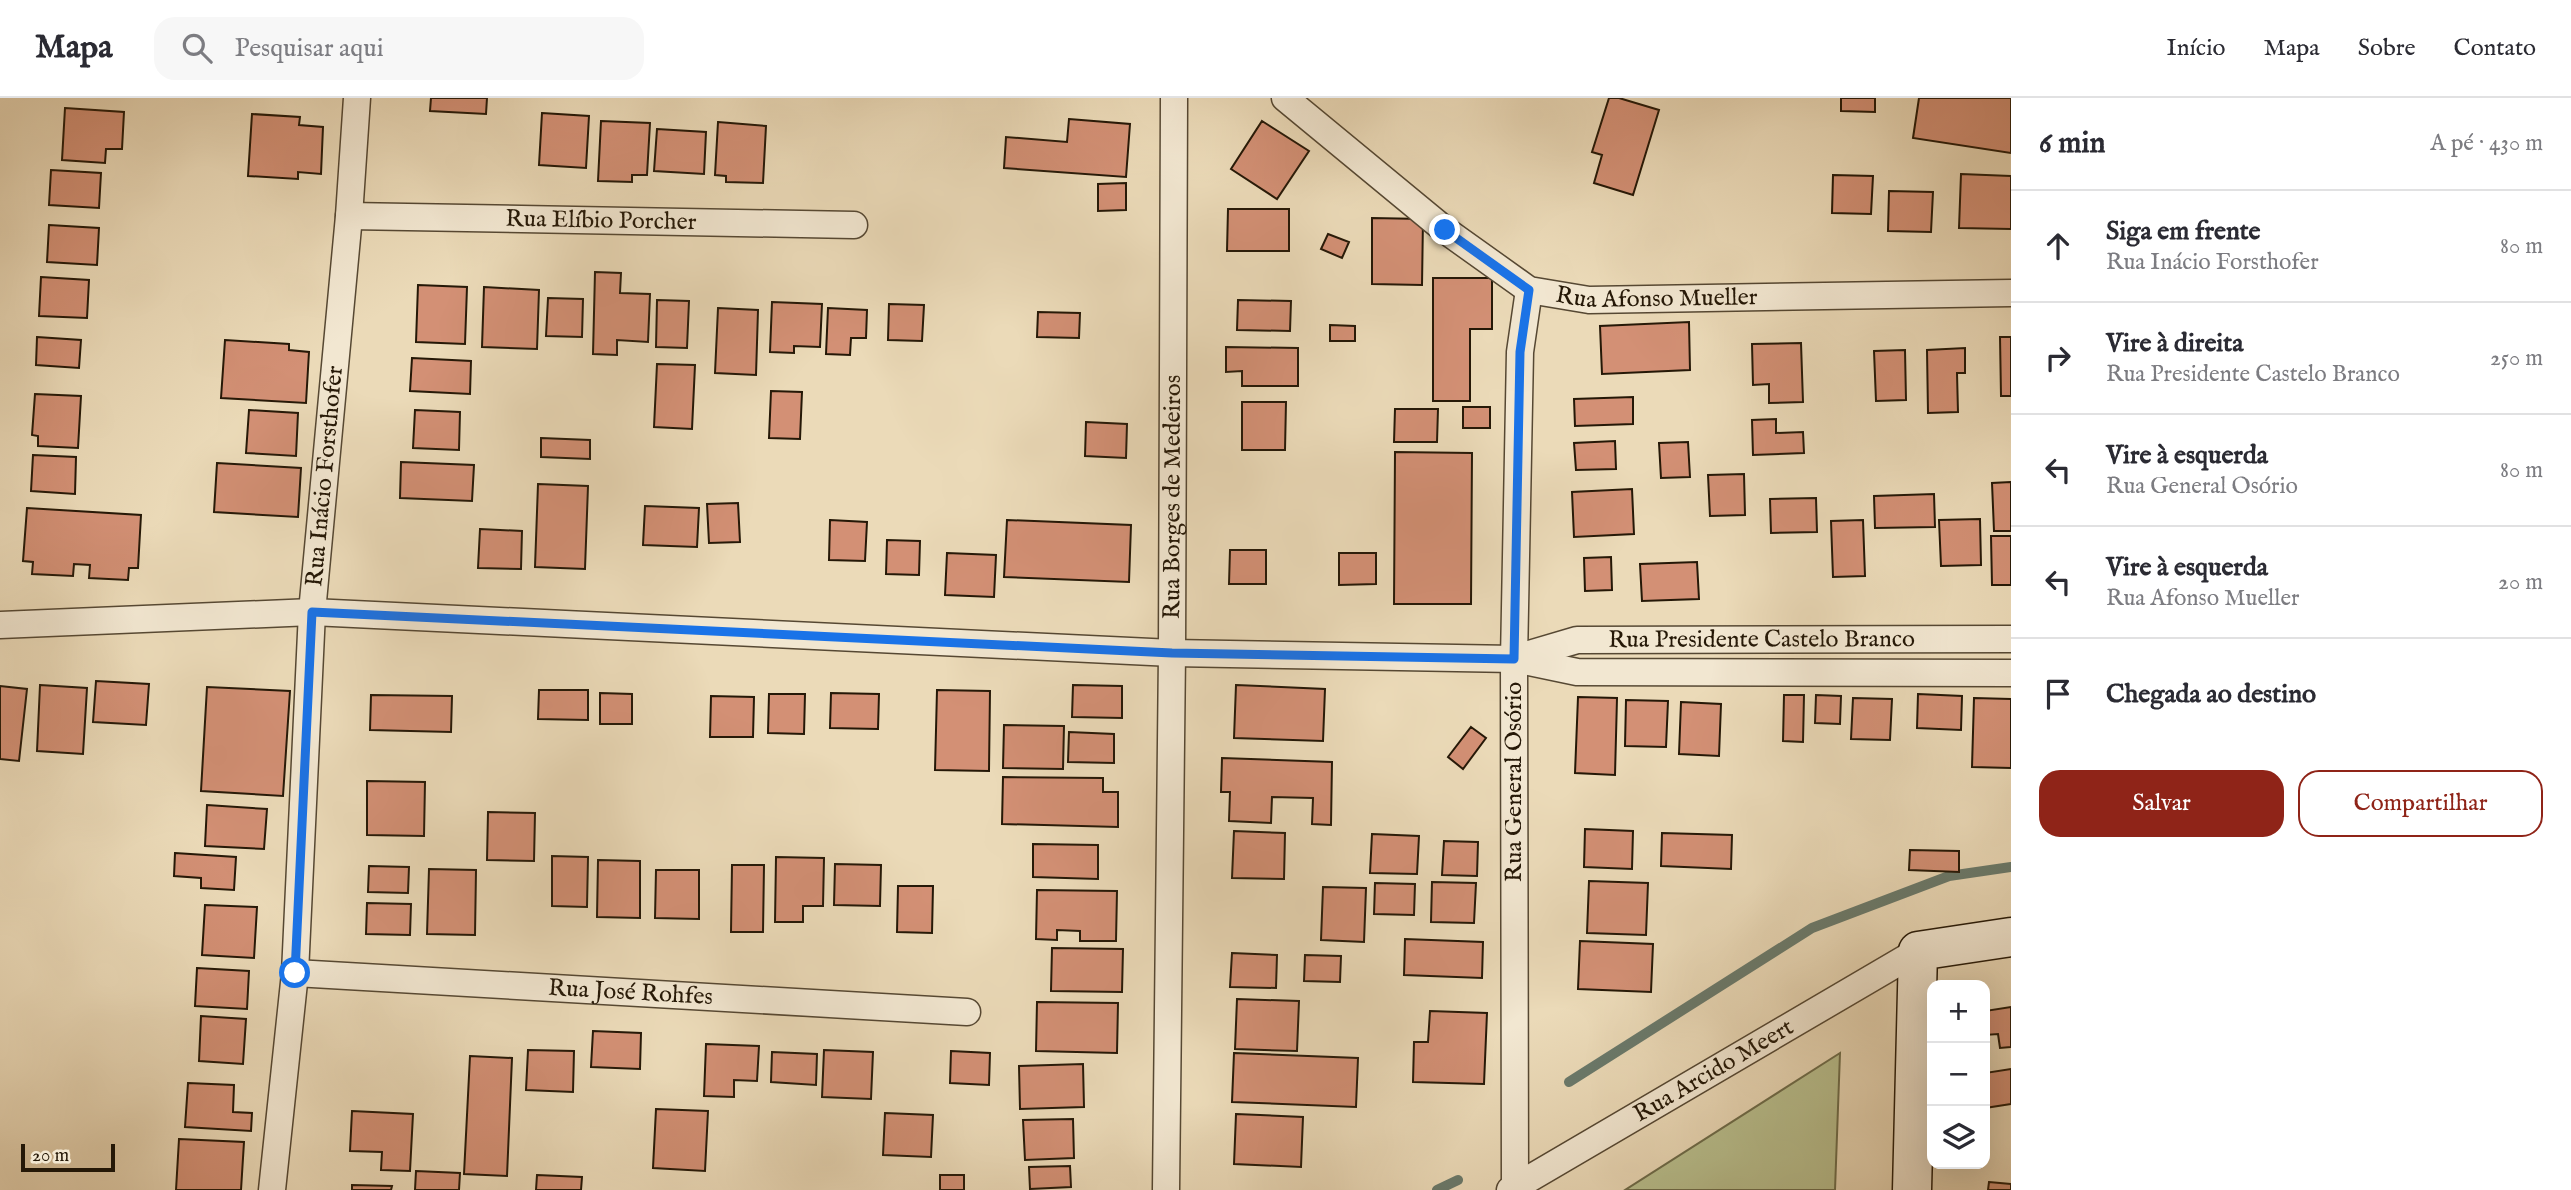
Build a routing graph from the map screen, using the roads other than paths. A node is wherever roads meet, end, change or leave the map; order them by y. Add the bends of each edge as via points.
1 (357, 98) edge
2 (1174, 98) edge
3 (1285, 98) edge
4 (349, 216) junction
5 (853, 225) dead end
6 (1529, 290) junction
7 (2011, 293) edge
8 (312, 612) junction
9 (0, 625) edge
10 (2011, 639) edge
11 (1172, 653) junction
12 (1514, 659) junction
13 (2011, 673) edge
14 (2011, 937) edge
15 (1918, 951) junction
16 (295, 973) junction
17 (967, 1012) dead end
18 (1513, 1189) edge
19 (272, 1190) edge
20 (1166, 1190) edge
21 (1912, 1190) edge

1 - 4 street, Rua Inácio Forsthofer
2 - 11 street, Rua Borges de Medeiros
3 - 6 street, Rua Afonso Mueller via 1445,230
4 - 5 street, Rua Elíbio Porcher
4 - 8 street, Rua Inácio Forsthofer
6 - 7 street, Rua Afonso Mueller via 1589,300
6 - 12 street, Rua General Osório via 1520,352
8 - 9 street, Rua Presidente Castelo Branco
8 - 11 street, Rua Presidente Castelo Branco
8 - 16 street, Rua Inácio Forsthofer
10 - 12 street, Rua Presidente Castelo Branco via 1577,640
11 - 12 street, Rua Presidente Castelo Branco
11 - 20 street, Rua Borges de Medeiros
12 - 13 street, Rua Presidente Castelo Branco via 1577,672
12 - 18 street, Rua General Osório
14 - 15 street
15 - 18 street, Rua Arcido Meert
15 - 21 street
16 - 17 street, Rua José Rohfes
16 - 19 street, Rua Inácio Forsthofer

